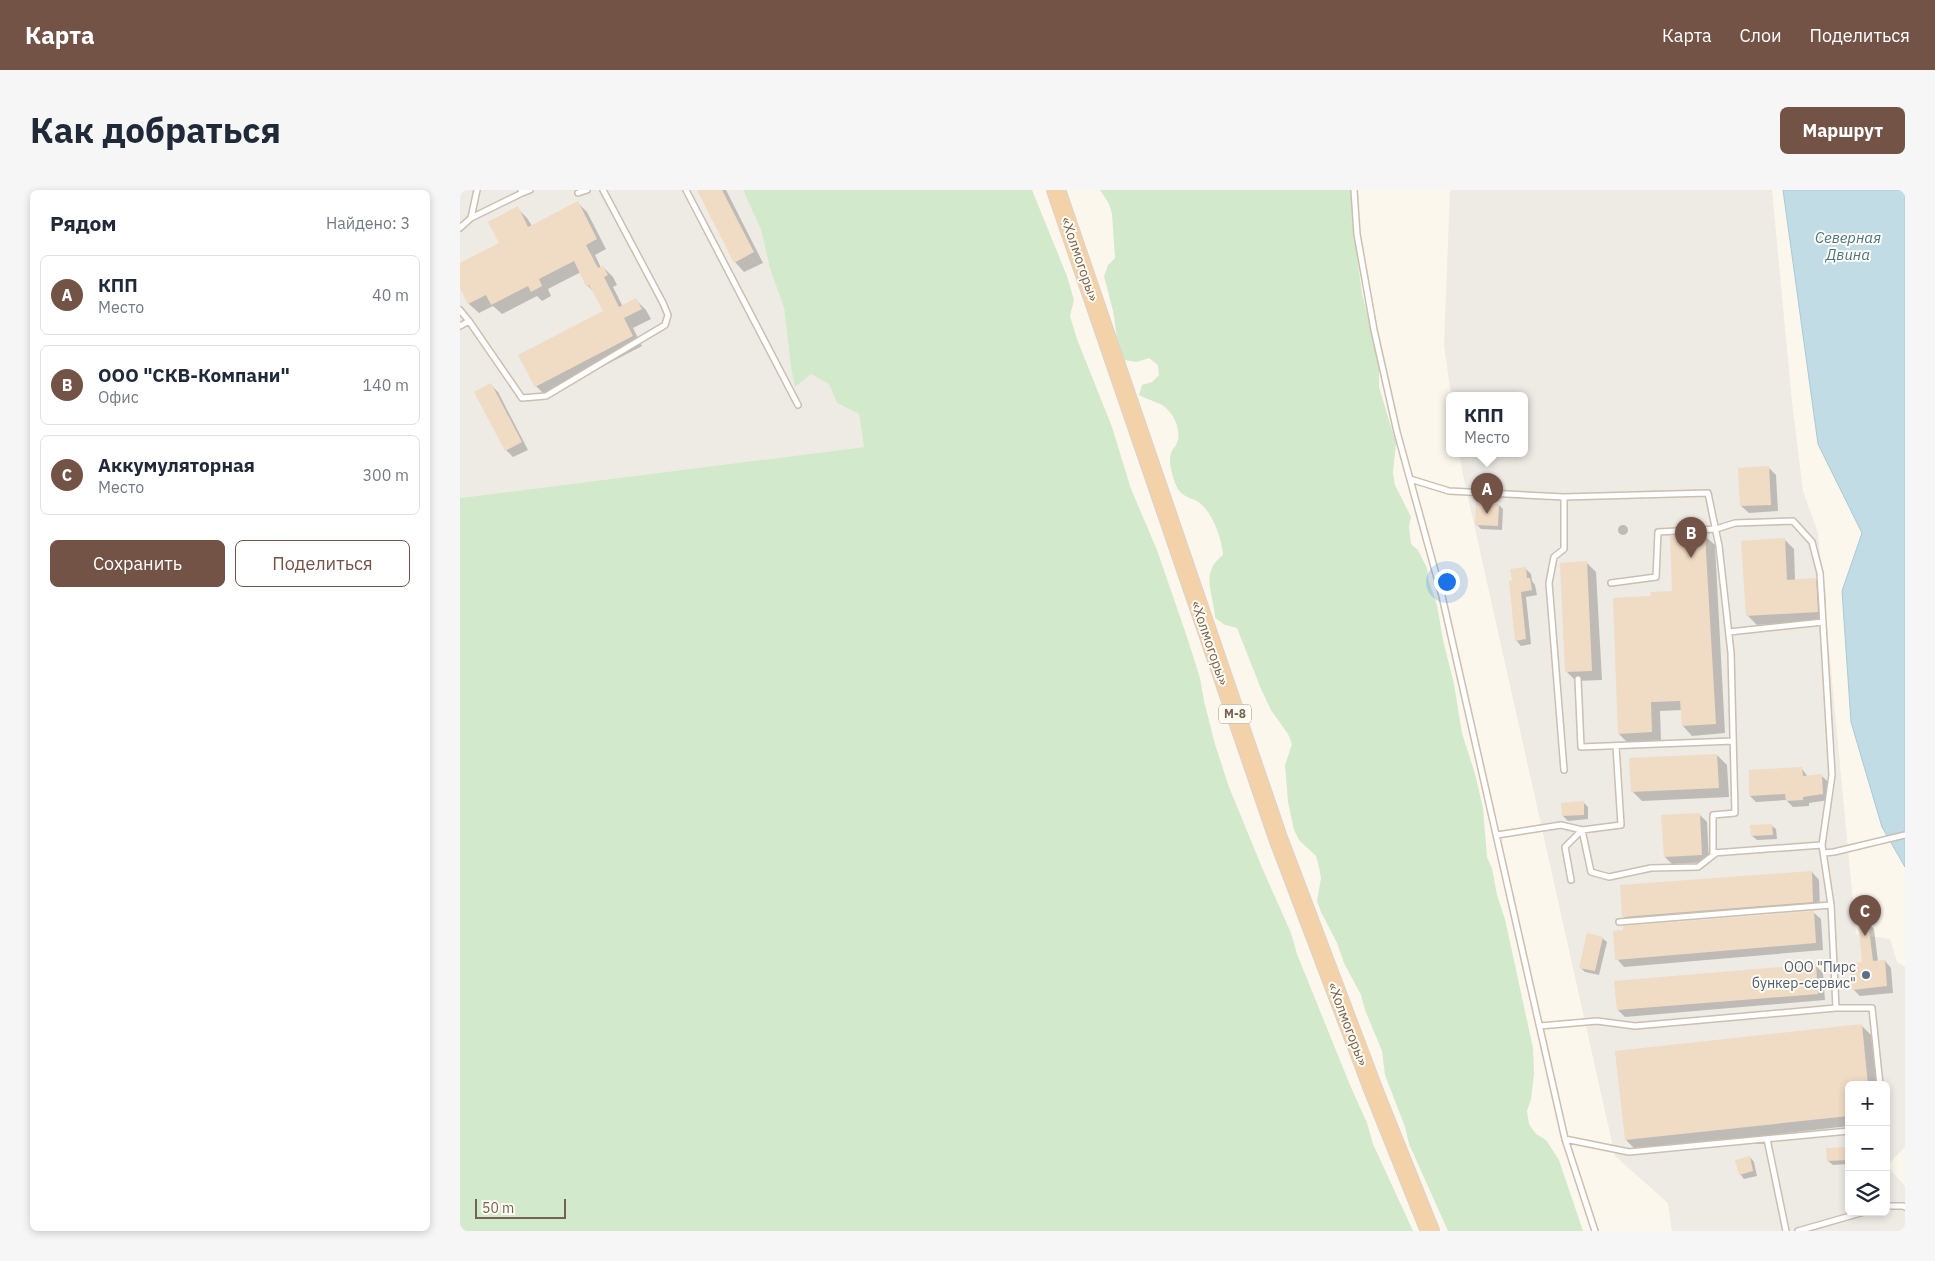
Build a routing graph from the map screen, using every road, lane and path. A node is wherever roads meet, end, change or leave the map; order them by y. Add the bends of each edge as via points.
1 (477, 190) edge
2 (530, 190) edge
3 (587, 190) edge
4 (603, 190) edge
5 (686, 190) edge
6 (1056, 190) edge
7 (1354, 190) edge
8 (522, 191) edge
9 (578, 193) dead end
10 (471, 218) junction
11 (460, 228) edge
12 (460, 310) edge
13 (469, 321) junction
14 (460, 326) edge
15 (798, 405) dead end
16 (1410, 479) junction
17 (1564, 497) junction
18 (1716, 529) junction
19 (1611, 583) dead end
20 (1823, 622) junction
21 (1729, 632) junction
22 (1578, 679) dead end
23 (1733, 741) junction
24 (1616, 746) junction
25 (1564, 770) dead end
26 (1582, 830) junction
27 (1905, 834) edge
28 (1497, 835) junction
29 (1822, 844) junction
30 (1824, 852) junction
31 (1717, 853) junction
32 (1571, 880) dead end
33 (1831, 905) junction
34 (1619, 922) dead end
35 (1836, 1008) junction
36 (1540, 1026) junction
37 (1880, 1081) edge
38 (1845, 1131) edge
39 (1565, 1139) junction
40 (1766, 1139) junction
41 (1890, 1206) edge
42 (1905, 1207) edge
43 (1850, 1216) edge
44 (1430, 1231) edge
45 (1596, 1231) edge
46 (1786, 1231) edge
47 (1798, 1231) edge

1 - 10 lane
2 - 8 lane
3 - 9 lane
4 - 13 lane via 664,303 668,315 665,325 546,396 522,398
5 - 15 lane
6 - 44 highway, «Холмогоры» / М-8 via 1278,838
7 - 16 lane via 1357,234 1374,330
8 - 10 lane
10 - 11 lane
12 - 13 lane
13 - 14 lane
16 - 17 lane via 1449,491
16 - 28 lane via 1442,596
17 - 18 lane via 1708,493
17 - 25 lane via 1564,549 1554,558 1549,583
18 - 19 lane via 1658,532 1656,577
18 - 20 lane via 1735,523 1793,521 1812,542 1820,573
18 - 21 lane
20 - 21 lane
20 - 29 lane via 1832,775
21 - 23 lane
22 - 24 lane via 1581,747
23 - 24 lane
23 - 31 lane via 1735,813 1714,815 1713,853
24 - 26 lane via 1621,825
26 - 28 lane via 1561,825
26 - 31 lane via 1591,872 1609,877 1651,868 1698,867
26 - 32 lane via 1565,847
27 - 30 lane
28 - 36 lane
29 - 30 lane
29 - 31 lane
30 - 33 lane
33 - 34 lane
33 - 35 lane
35 - 36 lane via 1635,1026 1597,1021
35 - 37 lane via 1872,1008
36 - 39 lane
38 - 40 lane
39 - 40 lane via 1628,1152
39 - 45 lane
40 - 46 lane
41 - 42 lane
43 - 47 lane

